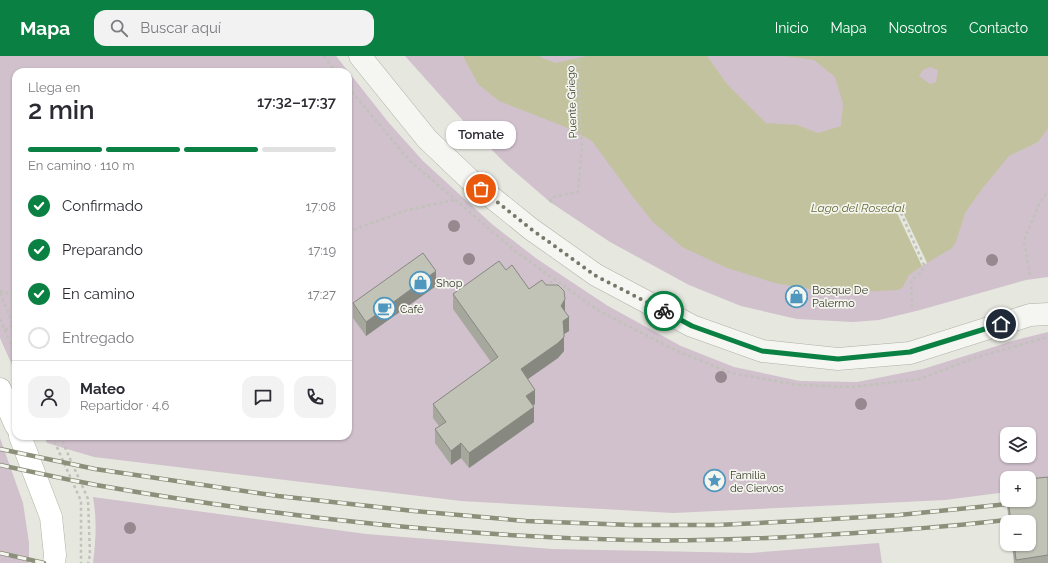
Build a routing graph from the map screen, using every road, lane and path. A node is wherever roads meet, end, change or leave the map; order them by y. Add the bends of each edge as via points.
1 (324, 56) edge
2 (360, 56) edge
3 (578, 56) edge
4 (333, 68) edge
5 (1048, 191) edge
6 (456, 200) dead end
7 (550, 202) dead end
8 (901, 213) dead end
9 (352, 231) edge
10 (1030, 275) dead end
11 (556, 280) dead end
12 (538, 287) edge
13 (0, 292) edge
14 (12, 295) edge
15 (912, 307) dead end
16 (1048, 314) edge
17 (12, 318) edge
18 (0, 319) edge
19 (12, 326) edge
20 (5, 330) junction
21 (1048, 337) edge
22 (12, 346) edge
23 (920, 378) dead end
24 (0, 389) edge
25 (12, 417) edge
26 (22, 440) edge
27 (54, 440) edge
28 (62, 440) edge
29 (54, 563) edge
30 (81, 563) edge
31 (88, 563) edge

1 - 4 path
2 - 16 street via 427,139 469,179 518,219 596,276 692,326 762,351 838,359 910,352 1030,315
3 - 7 path, Puente Griego via 582,146 578,192 553,197
5 - 10 path via 1039,204 1024,241
6 - 9 path via 407,210
8 - 15 path via 924,265 921,273 911,280
11 - 12 path
13 - 14 path
13 - 17 path
18 - 20 path
19 - 20 path
20 - 22 path
21 - 23 path via 974,358
24 - 25 main road
26 - 29 main road via 51,517
27 - 30 path via 81,501
28 - 31 path via 88,499

